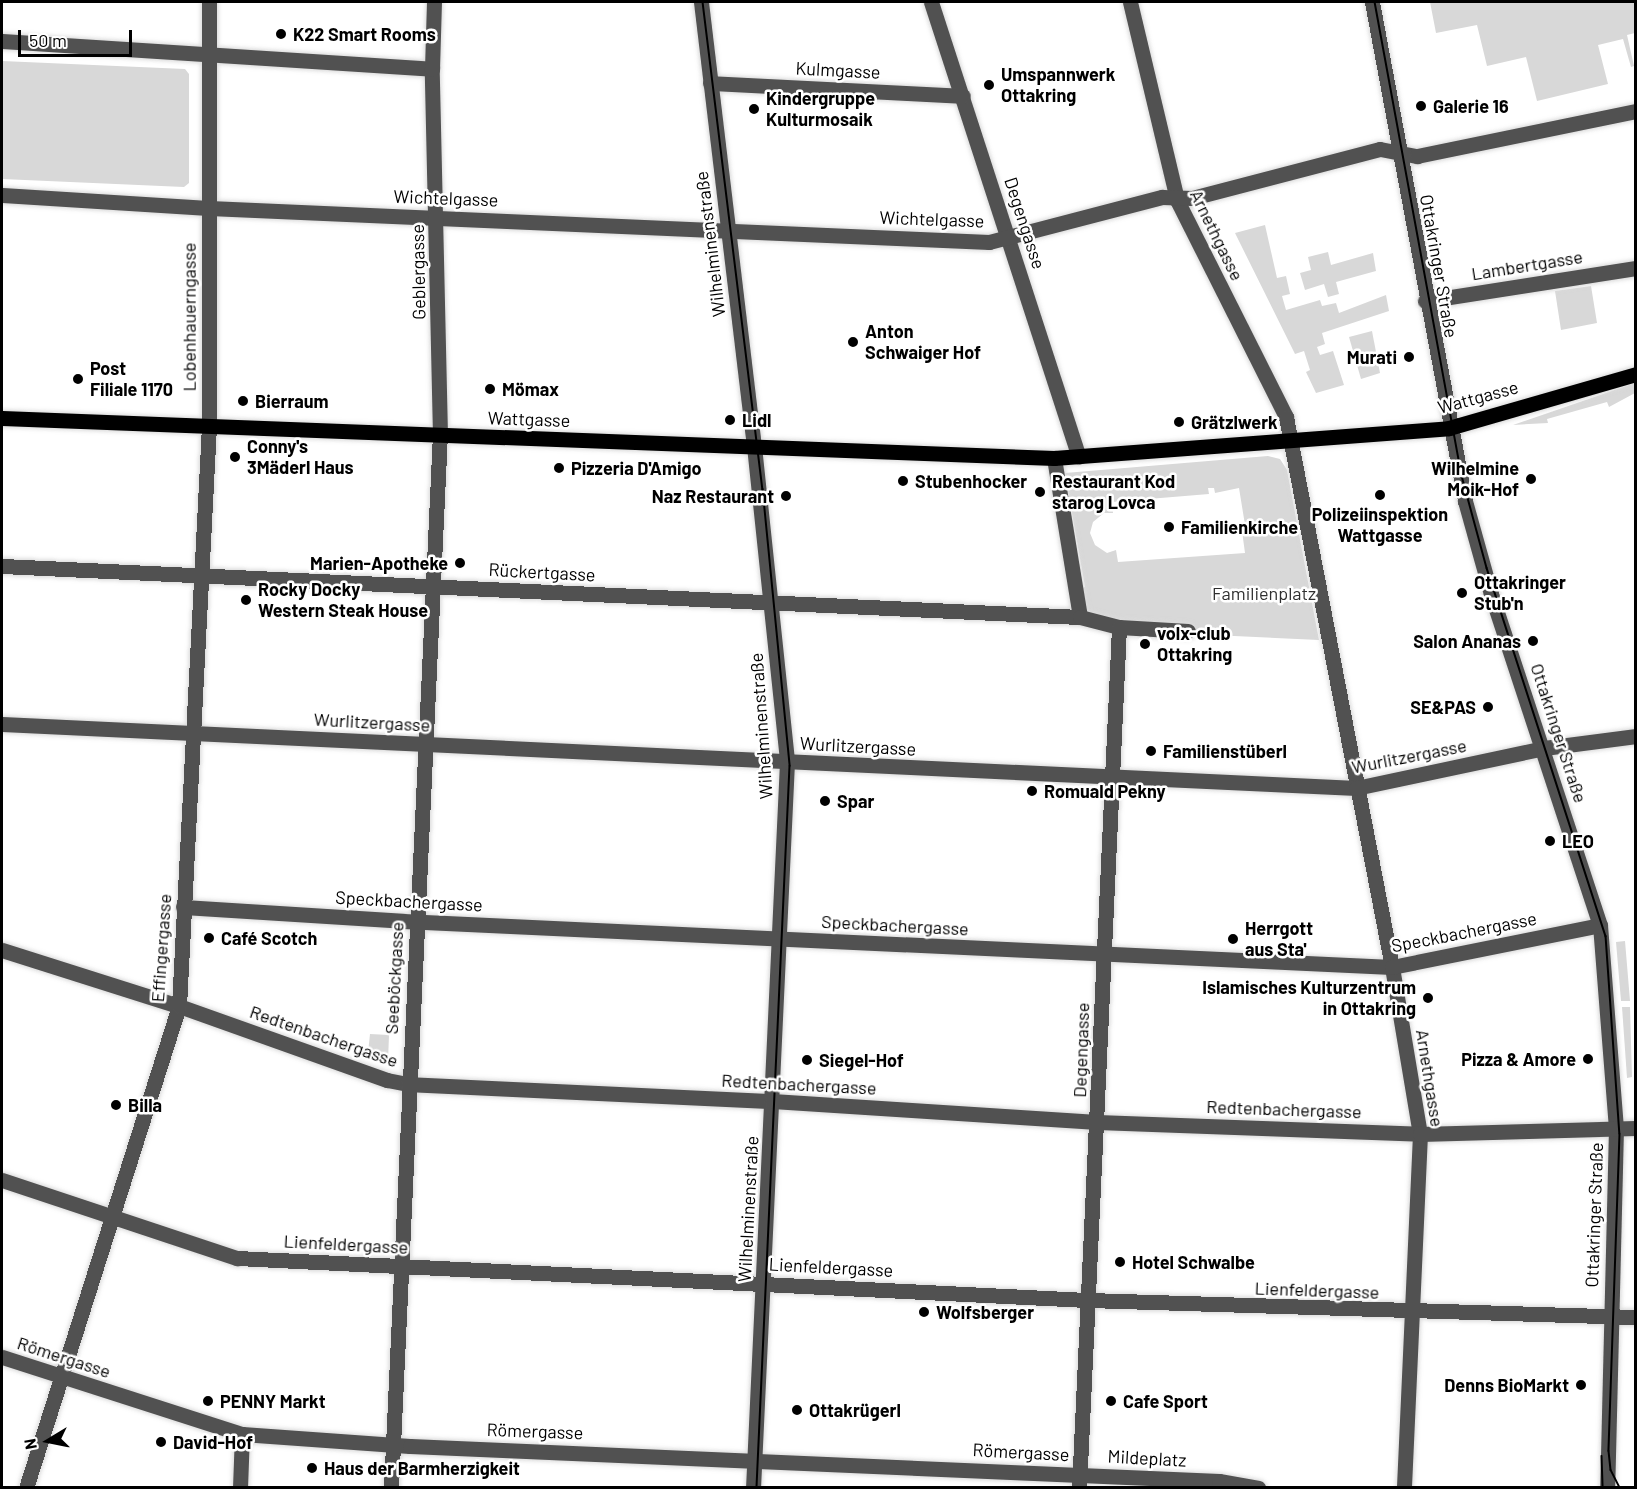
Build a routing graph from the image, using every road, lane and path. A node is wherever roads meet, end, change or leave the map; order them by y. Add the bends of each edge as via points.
1 (209, 2) edge
2 (434, 2) edge
3 (701, 2) edge
4 (931, 2) edge
5 (1130, 2) edge
6 (1372, 2) edge
7 (2, 40) edge
8 (208, 54) junction
9 (432, 69) junction
10 (710, 83) junction
11 (963, 96) junction
12 (1635, 111) edge
13 (1399, 152) junction
14 (2, 195) edge
15 (1177, 200) junction
16 (209, 208) junction
17 (436, 217) junction
18 (728, 230) junction
19 (1010, 237) junction
20 (1635, 267) edge
21 (1425, 301) junction
22 (1635, 374) edge
23 (2, 418) edge
24 (209, 425) junction
25 (1449, 428) junction
26 (440, 435) junction
27 (1291, 439) junction
28 (754, 446) junction
29 (1078, 457) junction
30 (1054, 458) junction
31 (2, 566) edge
32 (201, 578) junction
33 (432, 586) junction
34 (771, 604) junction
35 (1080, 617) junction
36 (1119, 627) junction
37 (1188, 631) dead end
38 (2, 724) edge
39 (192, 733) junction
40 (1635, 736) edge
41 (423, 744) junction
42 (1544, 748) junction
43 (787, 762) junction
44 (1112, 778) junction
45 (1356, 788) junction
46 (183, 907) junction
47 (416, 921) junction
48 (1600, 925) junction
49 (780, 939) junction
50 (2, 950) edge
51 (1105, 954) junction
52 (1392, 967) junction
53 (179, 1006) junction
54 (408, 1084) junction
55 (772, 1101) junction
56 (1097, 1122) junction
57 (1616, 1128) junction
58 (1635, 1128) edge
59 (1420, 1134) junction
60 (2, 1180) edge
61 (112, 1216) junction
62 (400, 1266) junction
63 (764, 1282) junction
64 (1088, 1300) junction
65 (1413, 1313) junction
66 (1610, 1316) junction
67 (1635, 1317) edge
68 (2, 1357) edge
69 (61, 1377) junction
70 (242, 1434) junction
71 (392, 1444) junction
72 (755, 1460) junction
73 (1079, 1481) edge
74 (1219, 1484) edge
75 (26, 1488) edge
76 (240, 1488) edge
77 (391, 1488) edge
78 (753, 1488) edge
79 (1258, 1488) edge
80 (1404, 1488) edge
81 (1607, 1488) edge

1 - 8 street
2 - 9 street, Geblergasse
3 - 10 street, Wilhelminenstraße
4 - 11 street, Degengasse
5 - 15 street, Arnethgasse
6 - 13 street, Ottakringer Straße
7 - 8 street
8 - 9 street
8 - 16 street, Lobenhauerngasse
9 - 17 street, Geblergasse
10 - 11 street, Kulmgasse
10 - 18 street, Wilhelminenstraße
11 - 19 street, Degengasse
12 - 13 street, Wichtelgasse via 1417,156
13 - 15 street, Wichtelgasse via 1380,149
13 - 21 street, Ottakringer Straße
14 - 16 street, Wichtelgasse
15 - 19 street, Wichtelgasse via 1162,197
15 - 27 street, Arnethgasse via 1286,417
16 - 17 street, Wichtelgasse
16 - 24 street, Lobenhauerngasse
17 - 18 street, Wichtelgasse
17 - 26 street, Geblergasse
18 - 19 street, Wichtelgasse via 989,242
18 - 28 street, Wilhelminenstraße
19 - 29 street, Degengasse
20 - 21 street, Lambertgasse
21 - 25 street, Ottakringer Straße
22 - 25 main road, Wattgasse
23 - 24 main road, Wattgasse
24 - 26 main road, Wattgasse
24 - 32 street, Effingergasse
25 - 27 main road, Wattgasse
25 - 42 street, Ottakringer Straße via 1491,594
26 - 28 main road, Wattgasse
26 - 33 street, Seeböckgasse
27 - 29 main road
27 - 45 street, Arnethgasse
28 - 30 main road, Wattgasse
28 - 34 street, Wilhelminenstraße
29 - 30 main road
30 - 35 street
31 - 32 street, Rückertgasse
32 - 33 street, Rückertgasse
32 - 39 street, Effingergasse
33 - 34 street, Rückertgasse
33 - 41 street, Seeböckgasse
34 - 35 street, Rückertgasse
34 - 43 street, Wilhelminenstraße
35 - 36 street
36 - 37 street
36 - 44 street, Degengasse
38 - 39 street, Wurlitzergasse
39 - 41 street, Wurlitzergasse
39 - 46 street, Effingergasse
40 - 42 street, Wurlitzergasse
41 - 43 street, Wurlitzergasse
41 - 47 street, Seeböckgasse
42 - 45 street, Wurlitzergasse
42 - 48 street, Ottakringer Straße
43 - 44 street, Wurlitzergasse
43 - 49 street, Wilhelminenstraße
44 - 45 street, Wurlitzergasse
44 - 51 street, Degengasse
45 - 52 street, Arnethgasse
46 - 47 street, Speckbachergasse
46 - 53 street, Effingergasse
47 - 49 street, Speckbachergasse
47 - 54 street, Seeböckgasse
48 - 52 street, Speckbachergasse
48 - 57 street, Ottakringer Straße
49 - 51 street, Speckbachergasse
49 - 55 street, Wilhelminenstraße
50 - 53 street, Redtenbachergasse
51 - 52 street, Speckbachergasse
51 - 56 street, Degengasse
52 - 59 street, Arnethgasse
53 - 54 street, Redtenbachergasse
53 - 61 street, Effingergasse
54 - 55 street, Redtenbachergasse
54 - 62 street, Seeböckgasse
55 - 56 street, Redtenbachergasse
55 - 63 street, Wilhelminenstraße
56 - 59 street, Redtenbachergasse
56 - 64 street, Degengasse
57 - 58 street, Redtenbachergasse
57 - 59 street, Redtenbachergasse
57 - 66 street, Ottakringer Straße
59 - 65 street, Arnethgasse
60 - 61 street, Lienfeldergasse
61 - 62 street, Lienfeldergasse via 237,1258
61 - 69 street, Effingergasse
62 - 63 street, Lienfeldergasse
62 - 71 street, Seeböckgasse
63 - 64 street, Lienfeldergasse
63 - 72 street, Wilhelminenstraße
64 - 65 street, Lienfeldergasse
64 - 73 street, Degengasse
65 - 66 street, Lienfeldergasse
65 - 80 street, Arnethgasse
66 - 67 street, Lienfeldergasse
66 - 81 street, Ottakringer Straße
68 - 69 street, Römergasse
69 - 70 street, Römergasse
69 - 75 street, Effingergasse
70 - 71 street, Römergasse
70 - 76 street
71 - 72 street, Römergasse
71 - 77 street, Seeböckgasse
72 - 73 street, Römergasse
72 - 78 street, Wilhelminenstraße
73 - 74 street, Mildeplatz
74 - 79 street

